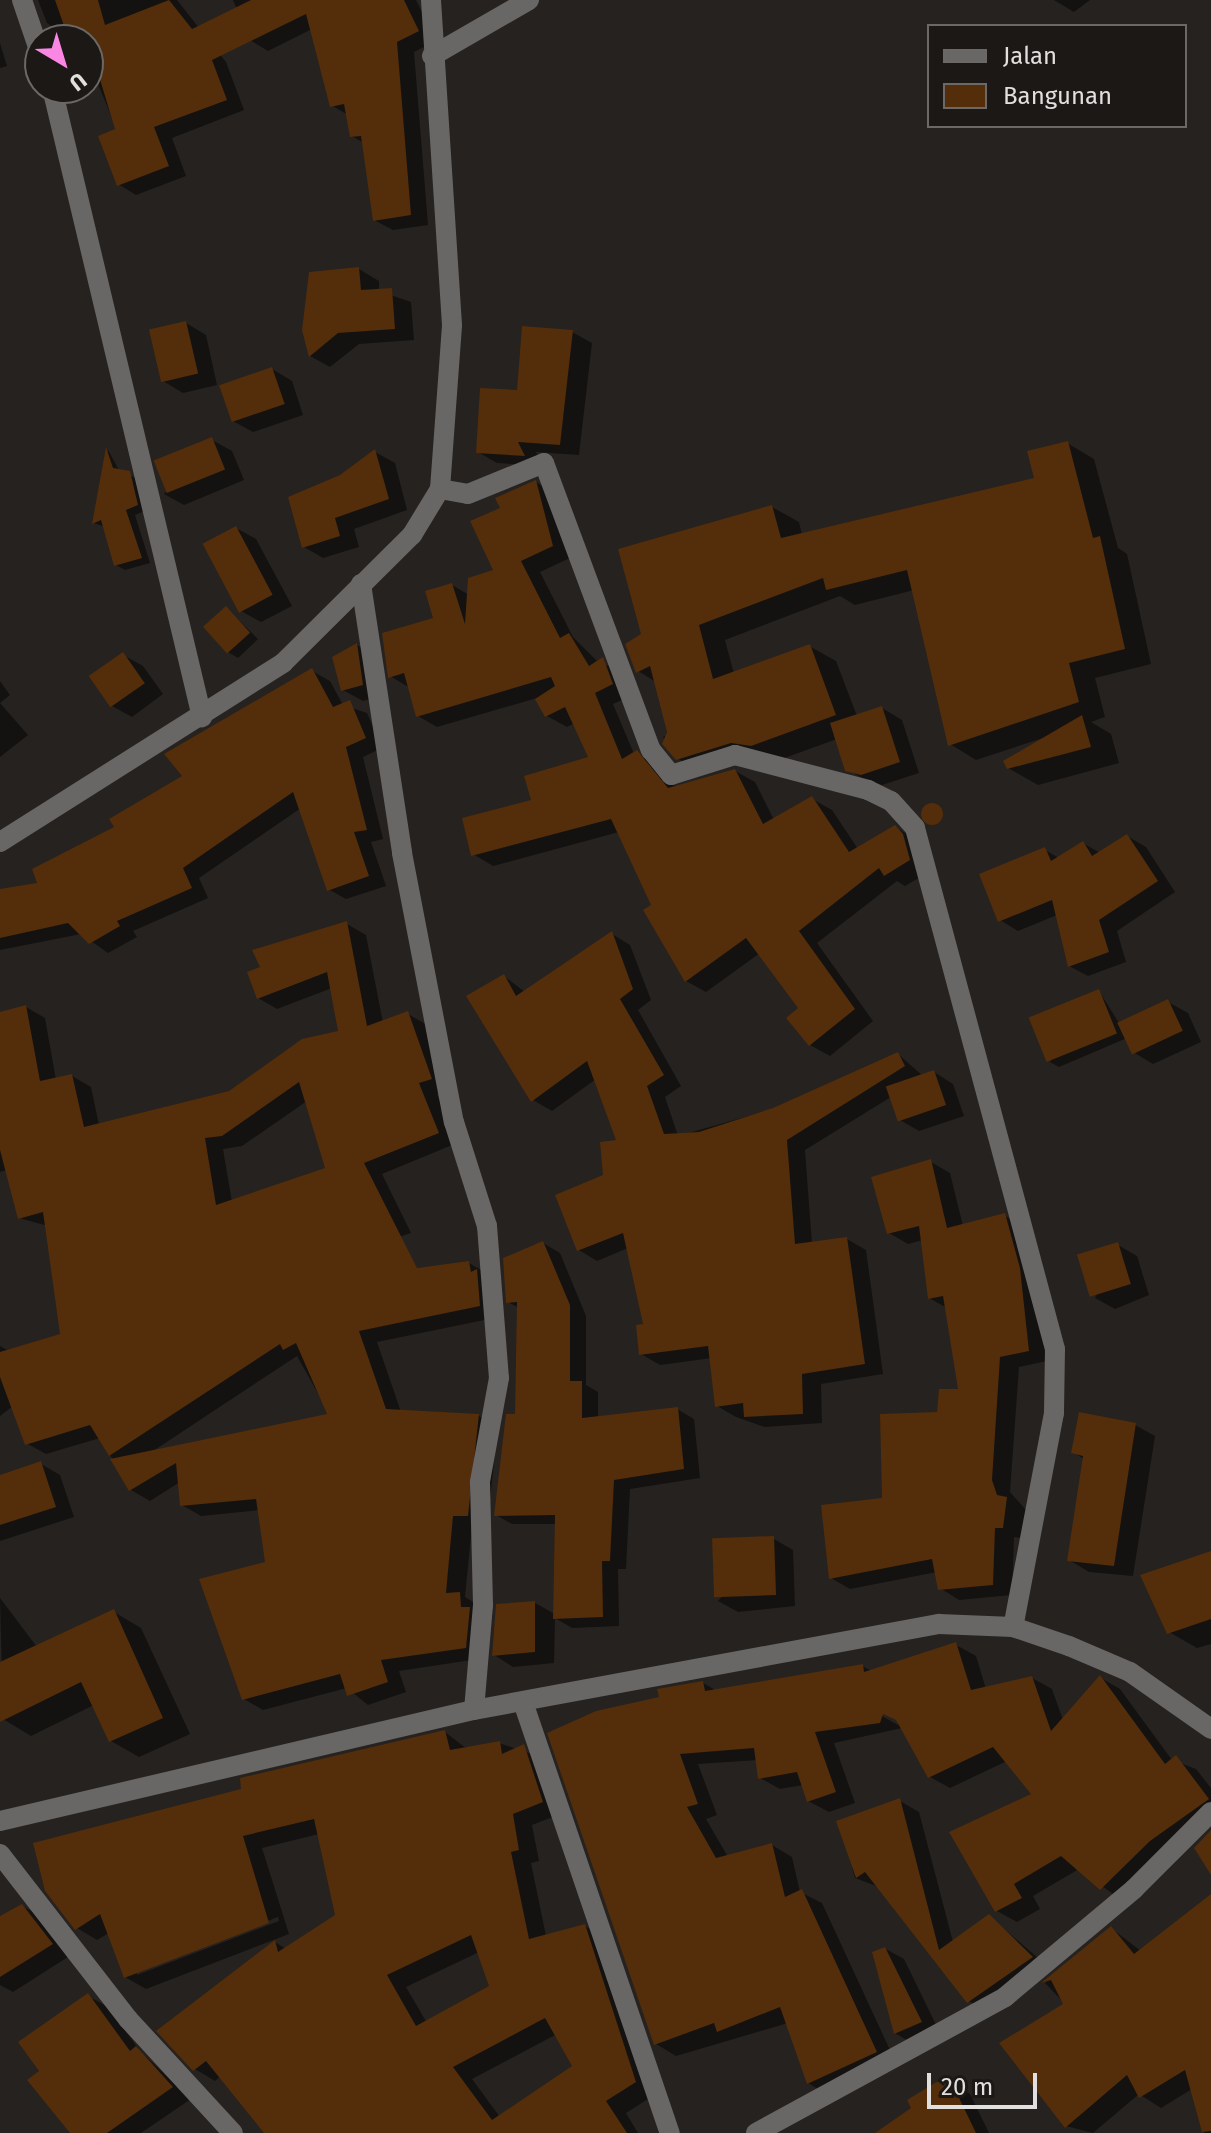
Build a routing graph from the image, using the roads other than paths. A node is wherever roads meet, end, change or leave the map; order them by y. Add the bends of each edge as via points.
1 (22, 0) edge
2 (431, 0) edge
3 (529, 0) edge
4 (30, 24) edge
5 (432, 56) junction
6 (56, 104) edge
7 (440, 489) junction
8 (361, 584) junction
9 (202, 717) junction
10 (0, 842) edge
11 (1013, 1627) junction
12 (524, 1705) junction
13 (474, 1710) junction
14 (1211, 1729) edge
15 (1211, 1812) edge
16 (0, 1821) edge
17 (0, 1854) edge
18 (233, 2133) edge
19 (670, 2133) edge
20 (756, 2133) edge

1 - 4 street
2 - 5 street
3 - 5 street
5 - 7 street via 452,325
6 - 9 street
7 - 8 street via 412,535
7 - 11 street via 468,494 544,463 651,750 671,775 735,755 868,790 915,828 1055,1349 1054,1413
8 - 9 street via 283,663
8 - 13 street via 402,853 454,1122 488,1241 499,1378 480,1482 483,1605
9 - 10 street
11 - 12 street via 939,1624
11 - 14 street via 1130,1672
12 - 13 street
12 - 19 street
13 - 16 street
15 - 20 street via 1134,1889 1005,1997
17 - 18 street via 128,2019

